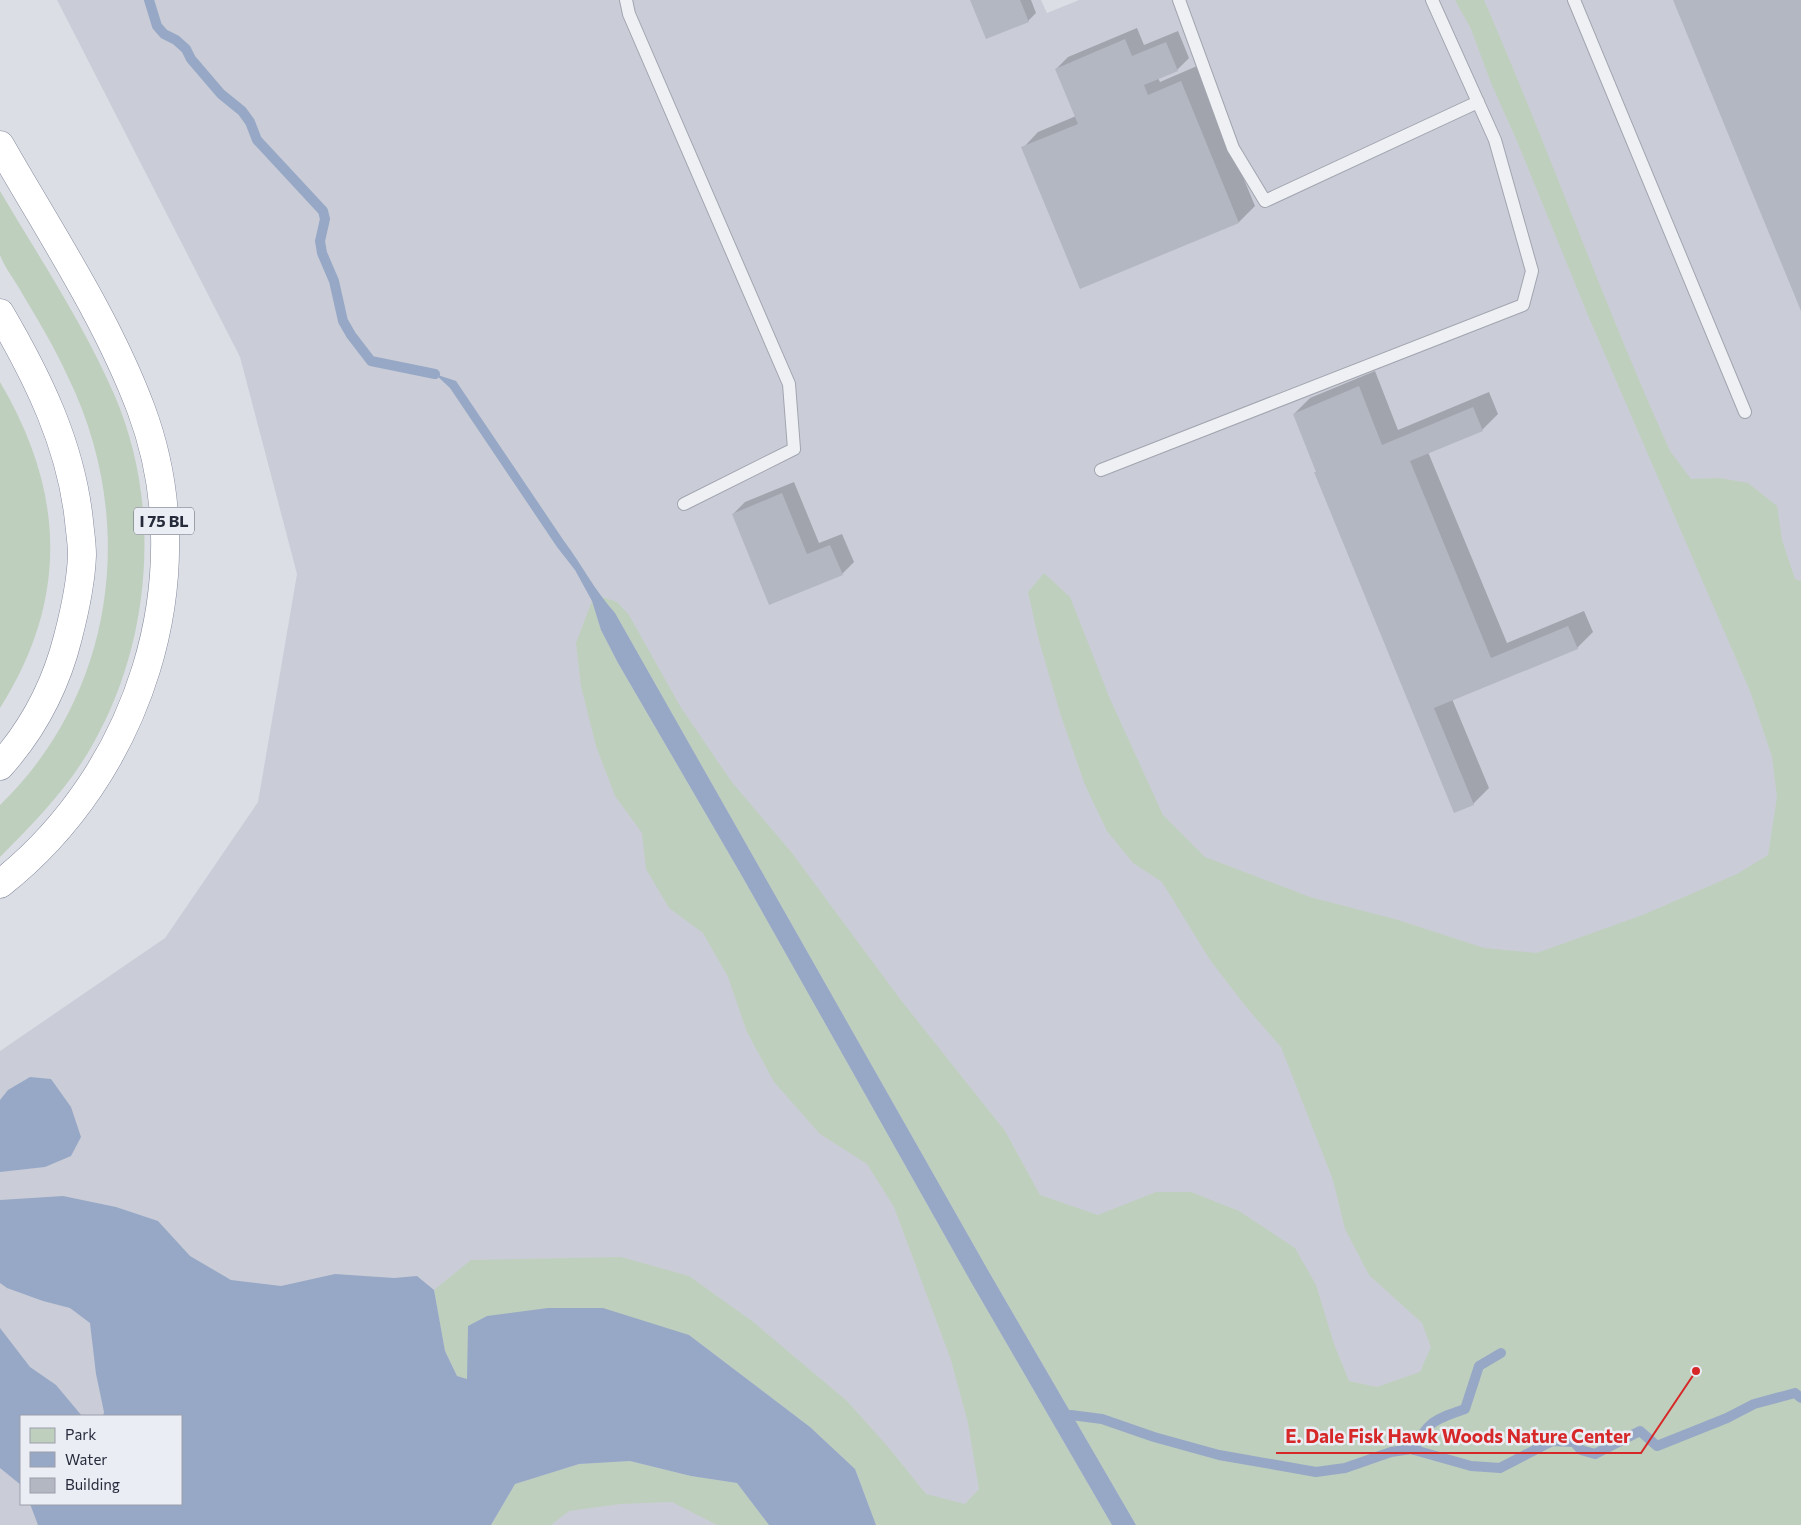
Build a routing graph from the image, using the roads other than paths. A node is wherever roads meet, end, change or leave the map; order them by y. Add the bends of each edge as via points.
1 (626, 0) edge
2 (1179, 0) edge
3 (1432, 0) edge
4 (1574, 0) edge
5 (1478, 102) junction
6 (0, 145) edge
7 (0, 313) edge
8 (1745, 412) dead end
9 (1101, 470) dead end
10 (684, 504) dead end
11 (0, 766) edge
12 (0, 884) edge

1 - 10 lane via 633,23 789,384 794,449
2 - 5 lane via 1233,148 1265,201
3 - 5 lane
4 - 8 lane
5 - 9 lane via 1495,140 1532,271 1523,305
6 - 12 highway, I 75 BL via 119,357 142,410 163,505 165,554 162,605 152,649 139,693 119,738 75,810
7 - 11 highway via 42,391 63,442 76,495 82,553 77,603 62,661 43,708

